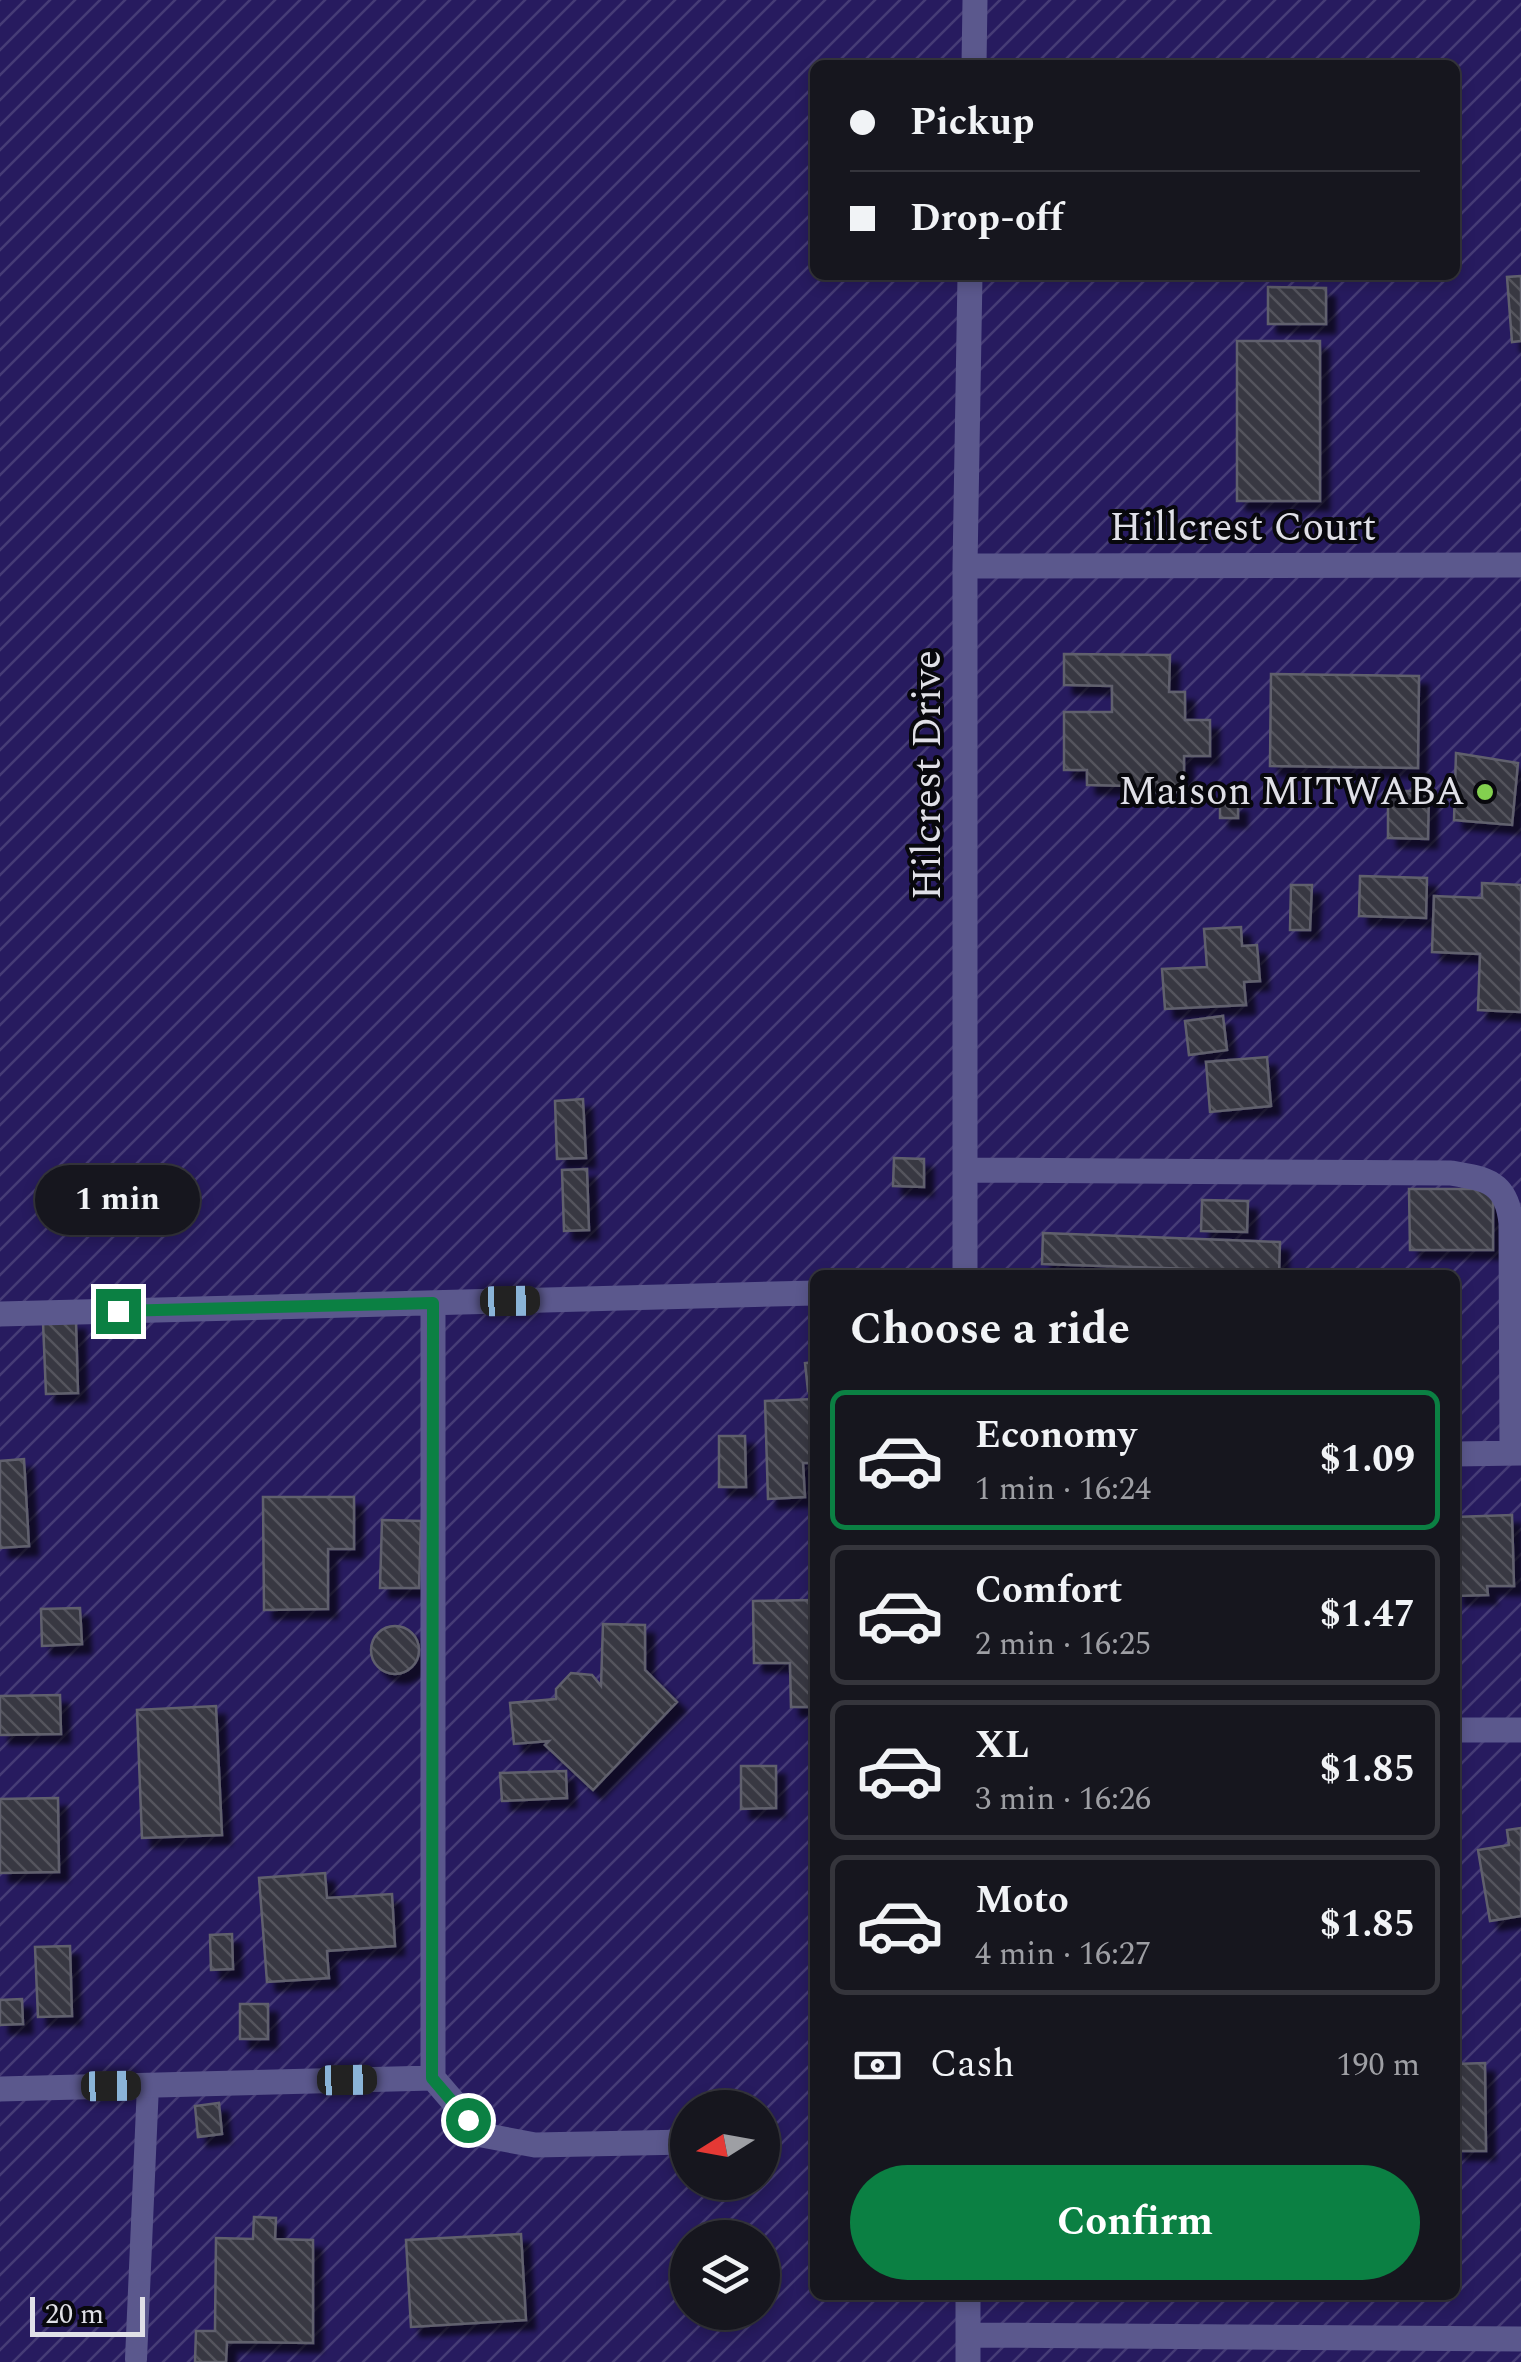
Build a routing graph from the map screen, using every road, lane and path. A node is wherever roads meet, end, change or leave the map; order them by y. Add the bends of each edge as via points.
1 (975, 0) edge
2 (974, 60) edge
3 (970, 280) edge
4 (1521, 565) edge
5 (965, 566) junction
6 (966, 1170) junction
7 (965, 1270) edge
8 (810, 1293) edge
9 (433, 1303) junction
10 (0, 1314) edge
11 (1516, 1453) edge
12 (1460, 1454) edge
13 (1460, 1730) edge
14 (1521, 1730) edge
15 (432, 2078) junction
16 (148, 2085) junction
17 (0, 2089) edge
18 (670, 2142) edge
19 (968, 2300) edge
20 (968, 2334) junction
21 (1521, 2339) edge
22 (136, 2359) dead end
23 (968, 2362) edge

1 - 2 street
3 - 5 street, Hilcrest Drive
4 - 5 street, Hillcrest Court
5 - 6 street, Hilcrest Drive
6 - 7 street, Hilcrest Drive
6 - 11 street via 1452,1173 1489,1181 1505,1197 1511,1223
8 - 9 street
9 - 10 street
9 - 15 street
11 - 12 street
13 - 14 street
15 - 16 street
15 - 18 street via 482,2135 535,2145
16 - 17 street
16 - 22 lane
19 - 20 street
20 - 21 street
20 - 23 street

